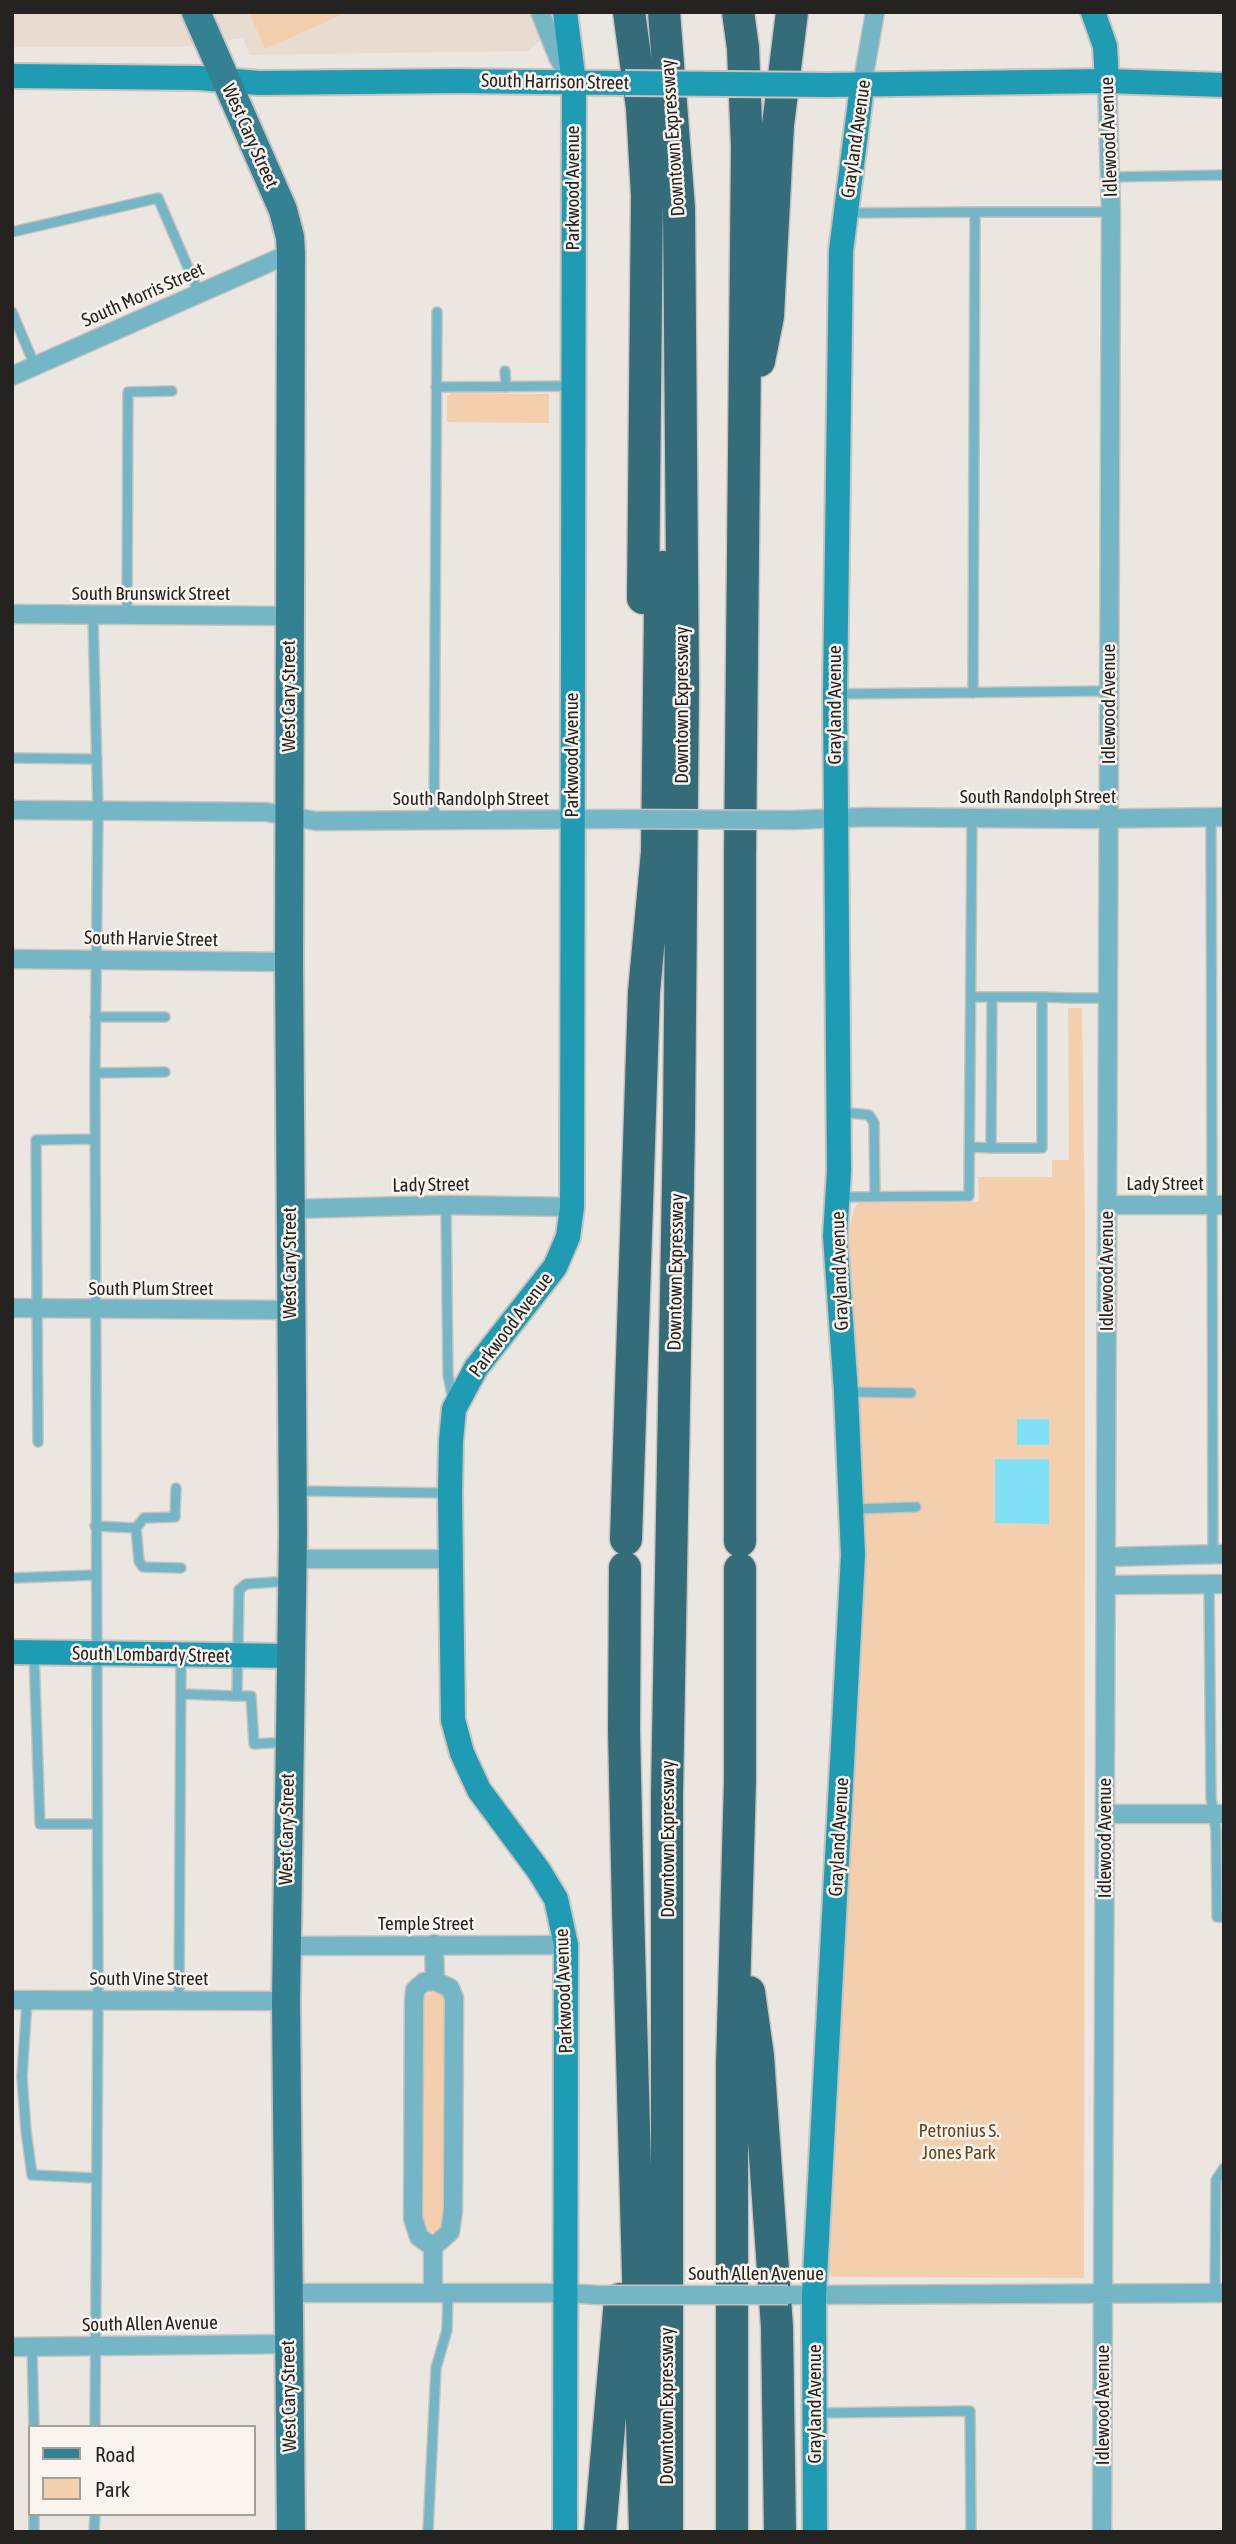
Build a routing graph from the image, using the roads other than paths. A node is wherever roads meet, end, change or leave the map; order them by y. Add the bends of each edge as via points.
1 (196, 12) edge
2 (540, 12) edge
3 (565, 12) edge
4 (629, 12) edge
5 (664, 12) edge
6 (738, 12) edge
7 (792, 12) edge
8 (875, 12) edge
9 (1093, 12) edge
10 (12, 76) edge
11 (226, 80) junction
12 (1107, 80) junction
13 (574, 83) junction
14 (1224, 85) edge
15 (862, 86) junction
16 (1224, 175) edge
17 (1111, 177) junction
18 (975, 212) junction
19 (1111, 212) junction
20 (846, 213) junction
21 (12, 232) edge
22 (291, 253) junction
23 (199, 293) junction
24 (680, 294) junction
25 (12, 312) edge
26 (437, 312) dead end
27 (35, 366) junction
28 (505, 371) dead end
29 (12, 376) edge
30 (573, 386) junction
31 (436, 387) junction
32 (506, 387) junction
33 (172, 391) dead end
34 (745, 431) junction
35 (12, 614) edge
36 (127, 615) junction
37 (93, 616) junction
38 (289, 616) junction
39 (1109, 691) junction
40 (973, 693) junction
41 (835, 694) junction
42 (12, 758) edge
43 (97, 759) junction
44 (12, 810) edge
45 (98, 811) junction
46 (290, 816) junction
47 (1218, 817) edge
48 (972, 818) junction
49 (1108, 818) junction
50 (571, 819) junction
51 (835, 819) junction
52 (434, 820) junction
53 (12, 959) edge
54 (96, 959) junction
55 (289, 962) junction
56 (644, 992) junction
57 (971, 997) junction
58 (992, 997) junction
59 (1042, 997) junction
60 (1108, 998) junction
61 (96, 1017) junction
62 (165, 1017) dead end
63 (165, 1072) dead end
64 (95, 1073) junction
65 (838, 1112) junction
66 (95, 1139) junction
67 (970, 1147) junction
68 (991, 1148) junction
69 (875, 1196) junction
70 (838, 1197) junction
71 (446, 1205) junction
72 (1107, 1205) junction
73 (1218, 1205) edge
74 (572, 1207) junction
75 (290, 1209) junction
76 (12, 1308) edge
77 (36, 1308) junction
78 (95, 1310) junction
79 (289, 1310) junction
80 (846, 1392) junction
81 (911, 1393) dead end
82 (454, 1409) junction
83 (38, 1442) dead end
84 (176, 1488) dead end
85 (292, 1491) junction
86 (450, 1493) junction
87 (916, 1507) dead end
88 (851, 1509) junction
89 (95, 1526) junction
90 (136, 1528) junction
91 (1218, 1554) edge
92 (1106, 1556) junction
93 (450, 1559) junction
94 (181, 1568) dead end
95 (292, 1570) junction
96 (96, 1575) junction
97 (12, 1578) edge
98 (1216, 1584) edge
99 (1106, 1585) junction
100 (23, 1652) edge
101 (95, 1654) junction
102 (181, 1655) junction
103 (238, 1656) junction
104 (290, 1656) junction
105 (182, 1693) junction
106 (237, 1696) junction
107 (288, 1742) junction
108 (1105, 1814) junction
109 (1219, 1814) edge
110 (97, 1824) junction
111 (737, 1911) junction
112 (1224, 1917) edge
113 (434, 1944) junction
114 (566, 1945) junction
115 (286, 1947) junction
116 (435, 1981) junction
117 (20, 2000) edge
118 (98, 2000) junction
119 (179, 2000) junction
120 (286, 2001) junction
121 (632, 2060) junction
122 (1224, 2168) edge
123 (96, 2178) junction
124 (433, 2247) junction
125 (566, 2292) junction
126 (288, 2293) junction
127 (440, 2293) junction
128 (1219, 2293) edge
129 (1103, 2294) junction
130 (814, 2295) junction
131 (288, 2344) junction
132 (95, 2345) junction
133 (12, 2347) edge
134 (32, 2347) junction
135 (815, 2413) junction
136 (34, 2425) edge
137 (95, 2425) edge
138 (291, 2532) edge
139 (428, 2532) edge
140 (565, 2532) edge
141 (600, 2532) edge
142 (645, 2532) edge
143 (667, 2532) edge
144 (732, 2532) edge
145 (780, 2532) edge
146 (815, 2532) edge
147 (971, 2532) edge
148 (1102, 2532) edge

1 - 11 main road, West Cary Street
2 - 13 street
3 - 13 street, Parkwood Avenue
4 - 56 highway via 642,108 647,195 640,913
5 - 24 highway, Downtown Expressway via 679,208
6 - 34 highway via 747,147
7 - 34 highway via 778,125 768,316
8 - 15 street, Grayland Avenue
9 - 12 street, Idlewood Avenue via 1105,46
10 - 11 street, South Harrison Street
11 - 13 street, South Harrison Street
11 - 22 main road, West Cary Street via 283,210
12 - 14 street, South Harrison Street
12 - 15 street, South Harrison Street
12 - 17 street, Idlewood Avenue
13 - 15 street, South Harrison Street, bridge
13 - 30 street, Parkwood Avenue
15 - 20 street, Grayland Avenue
16 - 17 lane
17 - 19 street, Idlewood Avenue
18 - 19 lane
18 - 20 lane
18 - 40 lane
19 - 39 street, Idlewood Avenue
20 - 41 street, Grayland Avenue via 841,251
21 - 23 lane via 158,198
22 - 23 street, South Morris Street
22 - 38 main road, West Cary Street
23 - 27 street, South Morris Street
24 - 56 highway via 660,612 657,852
24 - 143 highway, Downtown Expressway via 683,698 667,1795
25 - 27 lane
26 - 31 lane
27 - 29 street, South Morris Street
28 - 32 lane
30 - 32 lane
30 - 50 street, Parkwood Avenue
31 - 32 lane
31 - 52 lane
33 - 36 lane via 128,392
34 - 111 highway
35 - 37 street, South Brunswick Street
36 - 37 street, South Brunswick Street
36 - 38 street, South Brunswick Street
37 - 43 lane
38 - 46 main road, West Cary Street
39 - 40 lane
39 - 49 street, Idlewood Avenue
40 - 41 lane
41 - 51 street, Grayland Avenue
42 - 43 lane
43 - 45 lane
44 - 45 street, South Randolph Street
45 - 46 street, South Randolph Street
45 - 54 lane
46 - 52 street, South Randolph Street via 316,821
46 - 55 main road, West Cary Street
47 - 49 street, South Randolph Street
47 - 73 lane
48 - 49 street, South Randolph Street
48 - 51 street, South Randolph Street
48 - 57 lane
49 - 60 street, Idlewood Avenue
50 - 51 street, South Randolph Street, bridge
50 - 52 street, South Randolph Street
50 - 74 street, Parkwood Avenue
51 - 65 street, Grayland Avenue
53 - 54 street, South Harvie Street
54 - 55 street, South Harvie Street
54 - 61 lane
55 - 75 main road, West Cary Street
56 - 121 highway via 625,1553 624,1743
57 - 58 lane
57 - 67 lane
58 - 59 lane
58 - 68 lane
59 - 60 lane
59 - 68 lane via 1042,1148
60 - 72 street, Idlewood Avenue
61 - 62 lane
61 - 64 lane
63 - 64 lane
64 - 66 lane
65 - 69 lane via 869,1115 873,1123
65 - 70 street, Grayland Avenue
66 - 77 lane via 36,1140
66 - 78 lane
67 - 68 lane
67 - 69 lane via 970,1196
69 - 70 lane
70 - 80 street, Grayland Avenue via 835,1236
71 - 74 street, Lady Street
71 - 75 street, Lady Street
71 - 82 lane via 448,1375
72 - 73 street, Lady Street
72 - 92 street, Idlewood Avenue
73 - 91 lane
74 - 82 street, Parkwood Avenue via 568,1237 555,1268 476,1368
75 - 79 main road, West Cary Street
76 - 77 street, South Plum Street
77 - 78 street, South Plum Street
77 - 83 lane
78 - 79 street, South Plum Street
78 - 89 lane
79 - 85 main road, West Cary Street
80 - 81 lane
80 - 88 street, Grayland Avenue
82 - 86 street, Parkwood Avenue
84 - 90 lane via 175,1517 144,1518
85 - 86 lane
85 - 95 main road, West Cary Street
86 - 93 street, Parkwood Avenue
87 - 88 lane
88 - 130 street, Grayland Avenue via 853,1555
89 - 90 lane
89 - 96 lane
90 - 94 lane via 139,1561 144,1567
91 - 92 street
92 - 99 street, Idlewood Avenue
93 - 95 street
93 - 114 street, Parkwood Avenue via 453,1720 462,1753 480,1790 555,1899
95 - 103 lane via 239,1590
95 - 104 main road, West Cary Street
96 - 97 lane
96 - 101 lane
98 - 99 street
98 - 109 lane via 1211,1798
99 - 108 street, Idlewood Avenue
100 - 101 street, South Lombardy Street
100 - 110 lane via 40,1824
101 - 102 street, South Lombardy Street
101 - 110 lane
102 - 103 street, South Lombardy Street
102 - 105 lane
103 - 104 street, South Lombardy Street
103 - 106 lane
104 - 107 main road, West Cary Street
105 - 106 lane
105 - 119 lane
106 - 107 lane via 251,1696 254,1744
107 - 115 main road, West Cary Street
108 - 109 street
108 - 129 street, Idlewood Avenue
109 - 112 lane via 1217,1917
110 - 118 lane
111 - 144 highway via 732,2065
111 - 145 highway via 758,2056 777,2327
113 - 114 street, Temple Street
113 - 115 street, Temple Street
113 - 116 street
114 - 125 street, Parkwood Avenue
115 - 120 main road, West Cary Street
116 - 124 street via 450,1988 454,1998 453,2203 450,2232
116 - 124 street via 424,1982 415,1990 414,2024 413,2218 419,2237
117 - 118 street, South Vine Street
117 - 123 lane via 32,2175
118 - 119 street, South Vine Street
118 - 123 lane
119 - 120 street, South Vine Street
120 - 126 main road, West Cary Street
121 - 141 highway via 619,2331
121 - 142 highway
122 - 128 lane via 1216,2180
123 - 132 lane
124 - 127 street
125 - 127 street, South Allen Avenue
125 - 130 street, South Allen Avenue, bridge
125 - 140 street, Parkwood Avenue
126 - 127 street, South Allen Avenue
126 - 131 main road, West Cary Street
127 - 139 lane via 447,2330 436,2368
128 - 129 street, South Allen Avenue
129 - 130 street, South Allen Avenue
129 - 148 street, Idlewood Avenue
130 - 135 street, Grayland Avenue
131 - 132 street, South Allen Avenue
131 - 138 main road, West Cary Street
132 - 134 street, South Allen Avenue
132 - 137 lane
133 - 134 street, South Allen Avenue
134 - 136 lane
135 - 146 street, Grayland Avenue
135 - 147 lane via 970,2411

